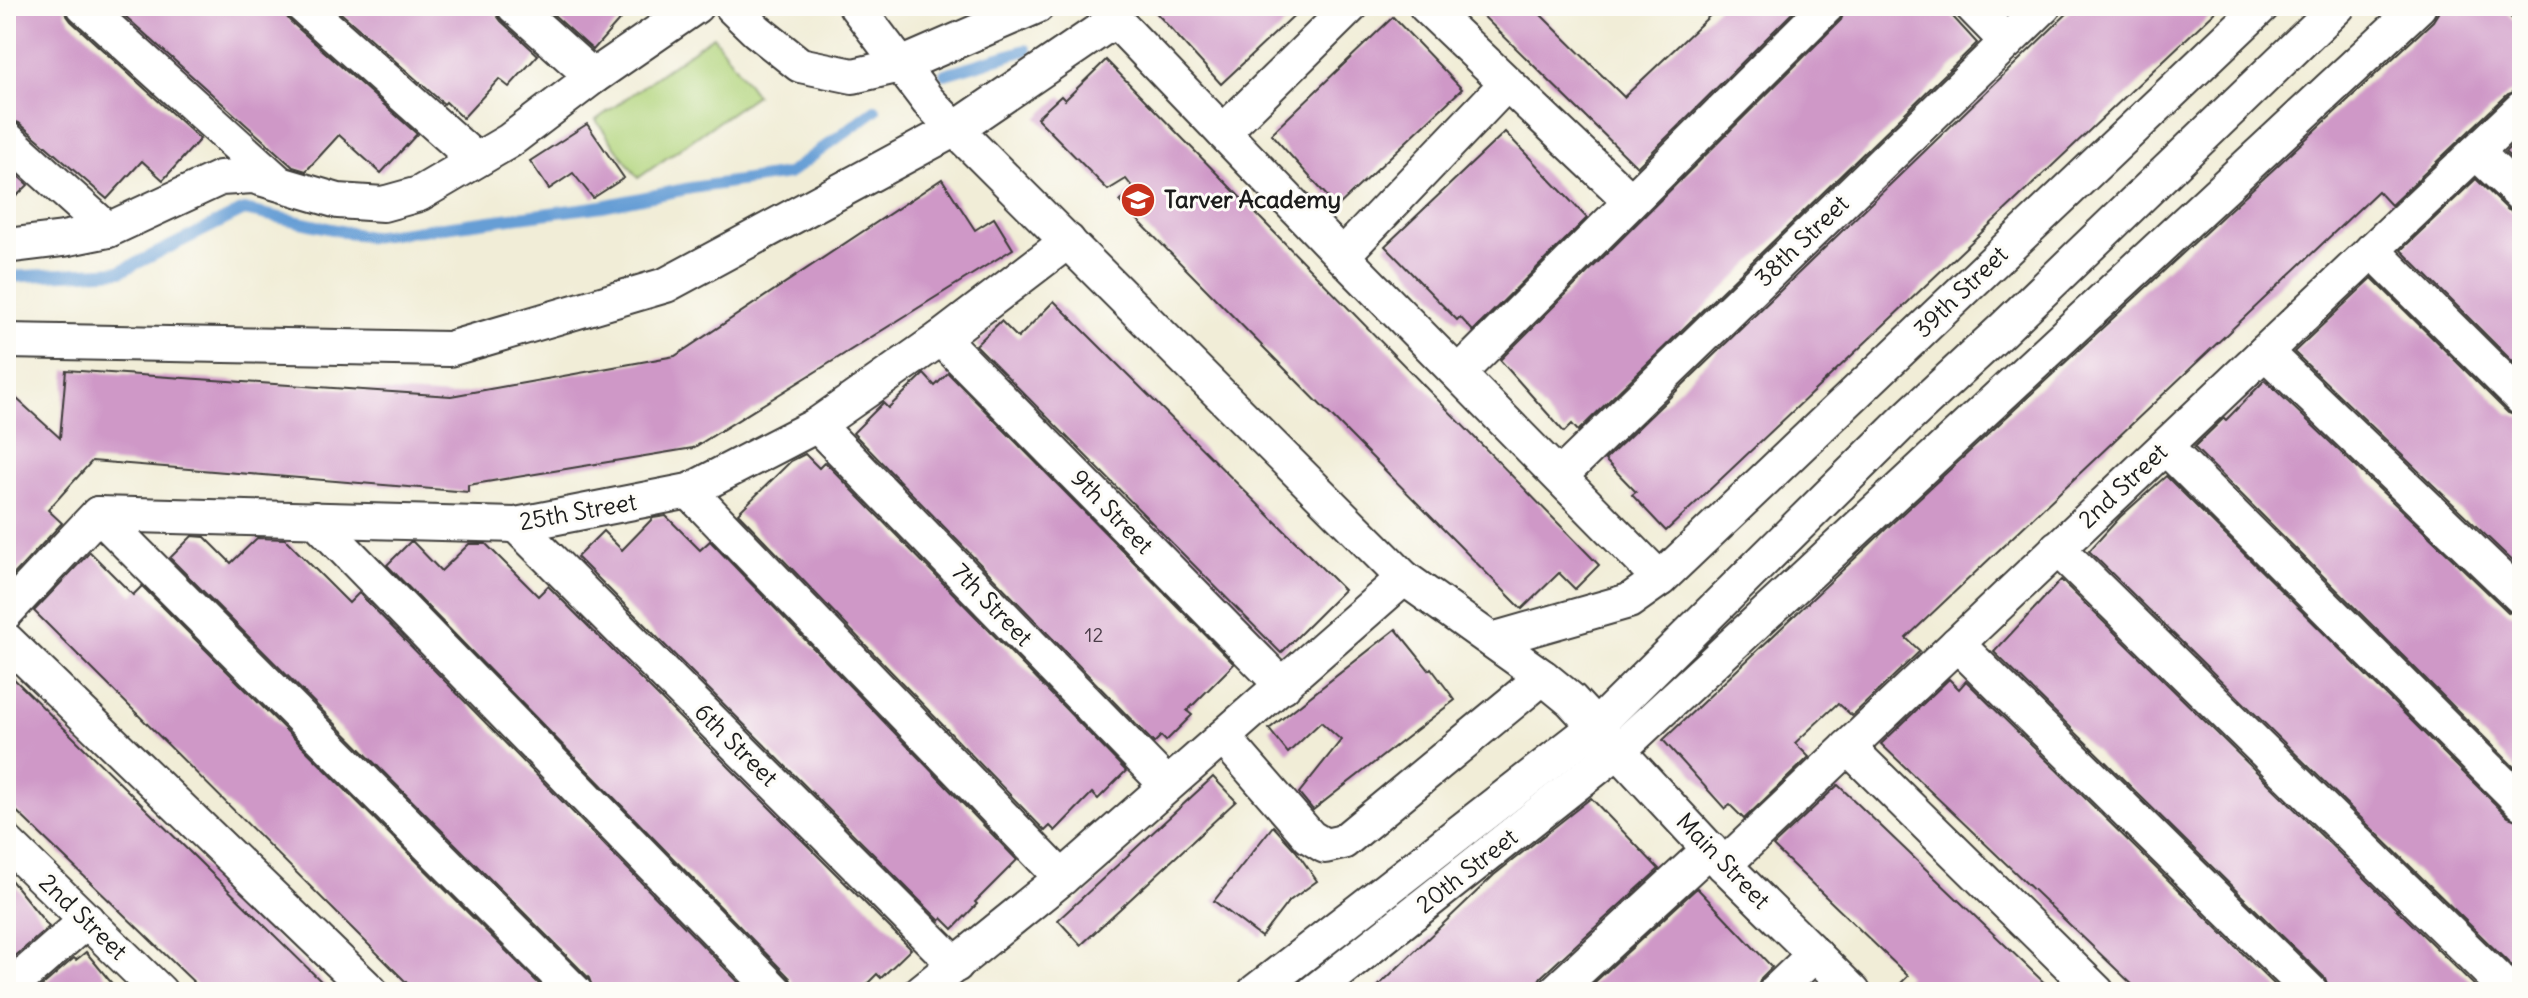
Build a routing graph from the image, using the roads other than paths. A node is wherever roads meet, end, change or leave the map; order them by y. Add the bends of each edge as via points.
1 (84, 6) edge
2 (303, 6) edge
3 (514, 6) edge
4 (696, 6) edge
5 (731, 6) edge
6 (856, 6) edge
7 (1037, 6) edge
8 (1351, 6) edge
9 (1426, 6) edge
10 (1827, 6) edge
11 (1972, 6) edge
12 (2044, 6) edge
13 (2262, 6) edge
14 (2338, 6) edge
15 (2419, 6) edge
16 (1122, 13) edge
17 (2007, 42) junction
18 (901, 65) junction
19 (593, 77) junction
20 (1507, 83) junction
21 (2522, 108) edge
22 (955, 129) junction
23 (1223, 132) junction
24 (6, 138) edge
25 (2476, 152) junction
26 (476, 160) junction
27 (282, 185) junction
28 (2522, 196) edge
29 (1631, 201) junction
30 (108, 230) junction
31 (1068, 241) junction
32 (6, 246) edge
33 (2372, 250) junction
34 (1342, 256) junction
35 (941, 338) junction
36 (6, 341) edge
37 (2265, 352) junction
38 (1459, 373) junction
39 (2522, 399) edge
40 (817, 425) junction
41 (2165, 447) junction
42 (1560, 476) junction
43 (689, 491) junction
44 (98, 514) junction
45 (315, 519) junction
46 (516, 525) junction
47 (2057, 548) junction
48 (1404, 578) junction
49 (1660, 579) junction
50 (2522, 598) edge
51 (6, 612) edge
52 (6, 640) edge
53 (1492, 640) junction
54 (1957, 644) junction
55 (1543, 677) junction
56 (1283, 686) junction
57 (1595, 724) junction
58 (1223, 737) junction
59 (1848, 747) junction
60 (1167, 785) junction
61 (2522, 803) edge
62 (6, 842) edge
63 (1717, 857) junction
64 (1062, 878) junction
65 (87, 920) junction
66 (1815, 954) junction
67 (956, 965) junction
68 (6, 991) edge
69 (160, 992) edge
70 (371, 992) edge
71 (575, 992) edge
72 (776, 992) edge
73 (921, 992) edge
74 (1255, 992) edge
75 (1314, 992) edge
76 (1555, 992) edge
77 (1775, 992) edge
78 (1853, 992) edge
79 (2097, 992) edge
80 (2311, 992) edge
81 (2510, 992) edge

1 - 27 street
2 - 26 street
3 - 19 street
4 - 19 street
5 - 18 street via 800,65 853,76
6 - 18 street, Main Street
7 - 18 street
8 - 23 street
9 - 20 street
10 - 29 street
11 - 17 street
12 - 17 street, 38th Street
13 - 49 street, 39th Street
14 - 57 street
15 - 57 street
16 - 22 street
16 - 23 street
17 - 42 street, 38th Street
18 - 22 street, Main Street
19 - 26 street
20 - 29 street
20 - 34 street
21 - 25 street, 2nd Street
22 - 31 street, Main Street
22 - 36 street via 666,285 449,349
23 - 34 street
24 - 30 street
25 - 28 street
25 - 33 street, 2nd Street
26 - 27 street via 419,194 383,204 338,201
27 - 30 street via 253,176 220,178
29 - 38 street
30 - 32 street
31 - 35 street, 25th Street
31 - 48 street, Main Street
33 - 37 street, 2nd Street
33 - 39 street
34 - 38 street
35 - 40 street, 25th Street
35 - 56 street, 9th Street
37 - 41 street, 2nd Street
37 - 50 street
38 - 42 street
40 - 43 street, 25th Street
40 - 60 street, 7th Street
41 - 47 street, 2nd Street
41 - 61 street
42 - 49 street
43 - 46 street, 25th Street
43 - 64 street
44 - 45 street, 25th Street
44 - 51 street
44 - 71 street
45 - 46 street, 25th Street
45 - 72 street
46 - 67 street, 6th Street
47 - 54 street, 2nd Street
47 - 81 street
48 - 53 street, Main Street
48 - 56 street
49 - 53 street, 39th Street via 1629,601
52 - 70 street
53 - 55 street, Main Street
54 - 59 street, 2nd Street
54 - 80 street
55 - 57 street, Main Street
55 - 58 street via 1343,842 1325,846 1310,837
56 - 58 street
57 - 63 street, Main Street
57 - 74 street
57 - 75 street, 20th Street
58 - 60 street
59 - 63 street, 2nd Street
59 - 79 street
60 - 64 street
62 - 65 street, 2nd Street
63 - 66 street, Main Street
63 - 76 street, 2nd Street
64 - 67 street
65 - 68 street
65 - 69 street, 2nd Street
66 - 77 street
66 - 78 street, Main Street
67 - 73 street

